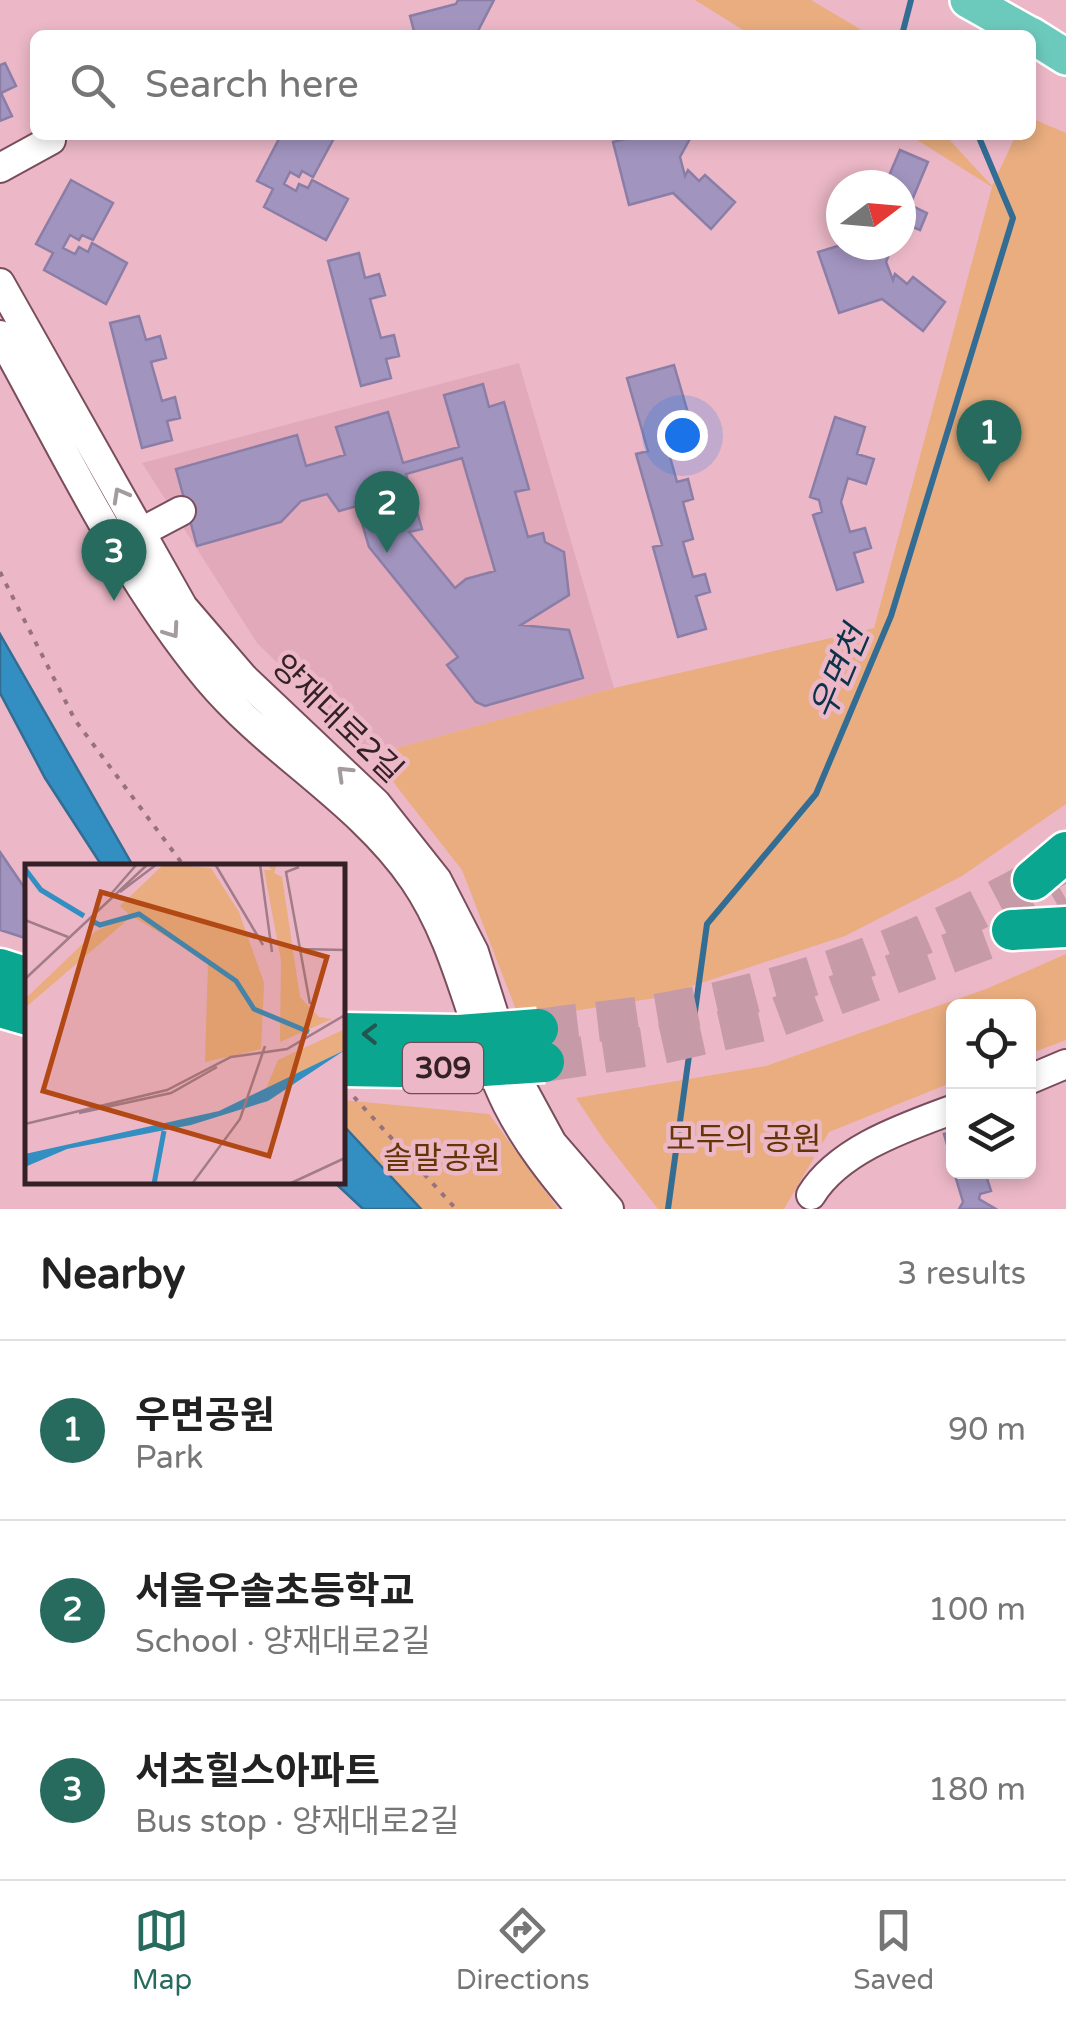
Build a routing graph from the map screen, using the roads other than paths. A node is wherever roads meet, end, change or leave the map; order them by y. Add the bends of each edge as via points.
1 (968, 0) edge
2 (1021, 30) edge
3 (51, 140) dead end
4 (0, 168) edge
5 (0, 283) edge
6 (0, 335) edge
7 (180, 510) dead end
8 (129, 538) junction
9 (1066, 852) edge
10 (1033, 880) dead end
11 (1066, 927) edge
12 (1012, 930) dead end
13 (0, 970) edge
14 (25, 977) edge
15 (0, 1007) edge
16 (25, 1013) edge
17 (345, 1033) edge
18 (1066, 1066) edge
19 (1036, 1077) edge
20 (348, 1082) edge
21 (946, 1112) edge
22 (811, 1195) dead end
23 (581, 1209) edge
24 (610, 1209) edge

1 - 2 main road
3 - 4 street
8 -> 5 street, 양재대로2길
6 - 8 street, 양재대로2길
7 - 8 street
8 -> 23 street, 양재대로2길 via 172,632 210,681 366,822 414,880 448,946 506,1103
24 -> 8 street, 양재대로2길 via 552,1142 530,1103 474,952 437,880 376,803 209,641
9 - 10 highway
11 - 12 highway
13 - 14 highway
15 - 16 highway
20 -> 17 highway, 309, bridge via 456,1068 541,1045 459,1034
18 - 19 street
21 - 22 street via 878,1138

